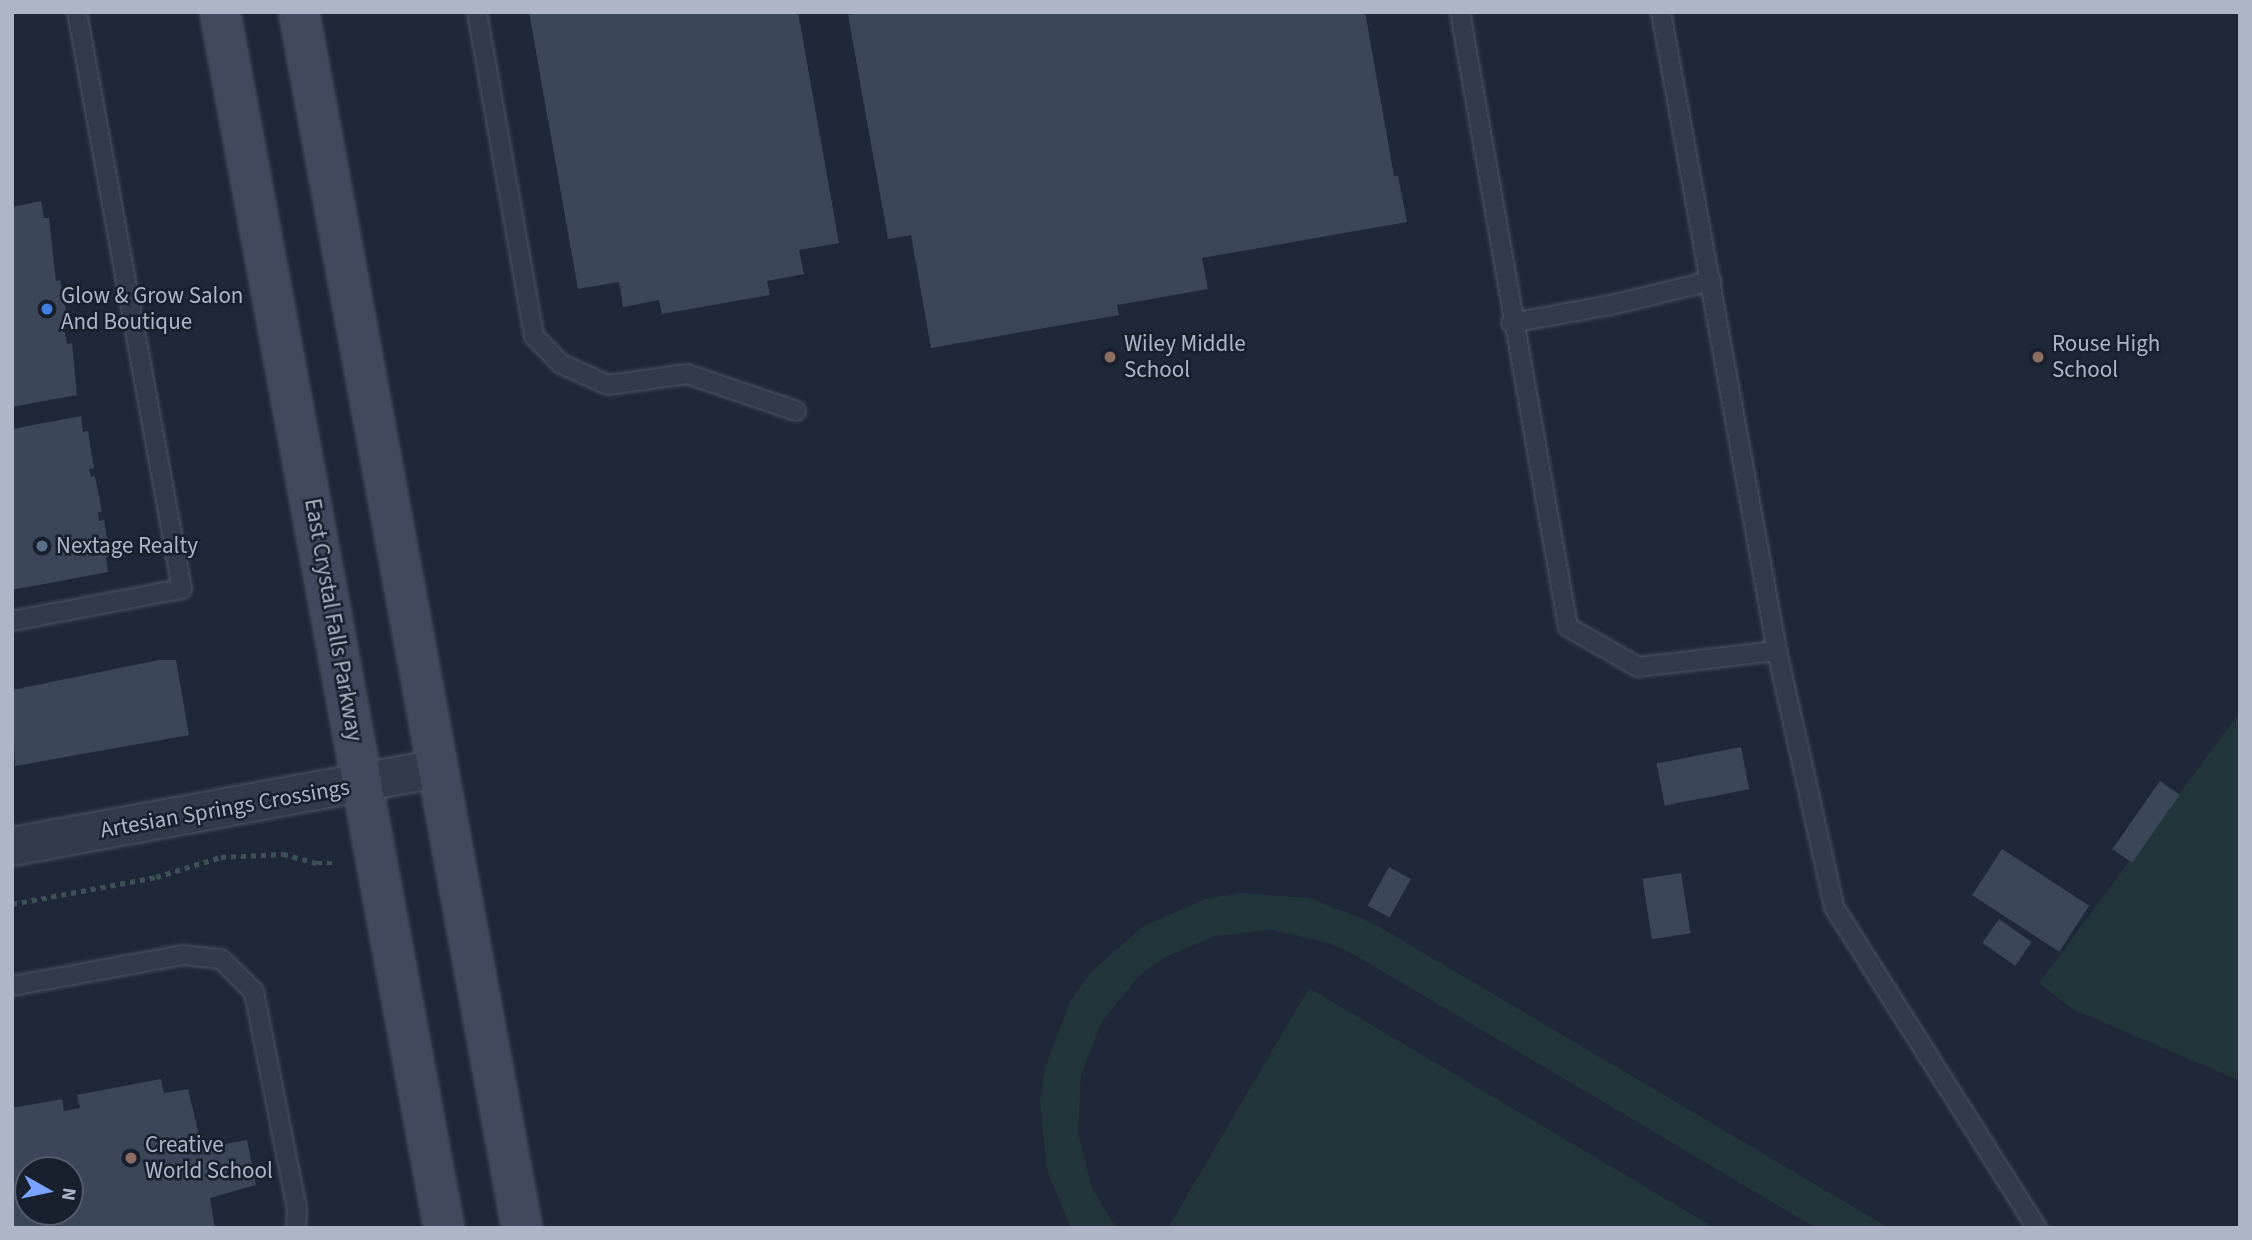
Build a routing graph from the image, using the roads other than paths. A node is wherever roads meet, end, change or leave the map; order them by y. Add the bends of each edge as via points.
1 (77, 12) edge
2 (220, 12) edge
3 (299, 12) edge
4 (477, 12) edge
5 (1460, 12) edge
6 (1661, 12) edge
7 (1711, 281) junction
8 (1511, 323) junction
9 (796, 411) dead end
10 (12, 621) edge
11 (1777, 651) junction
12 (437, 768) junction
13 (363, 784) junction
14 (12, 846) edge
15 (12, 986) edge
16 (296, 1228) edge
17 (444, 1228) edge
18 (522, 1228) edge
19 (2037, 1228) edge

1 - 10 lane via 182,589
2 - 13 main road, East Crystal Falls Parkway
3 - 12 main road
4 - 9 lane via 534,335 561,364 608,385 687,374
5 - 8 lane
6 - 7 lane
7 - 8 lane
7 - 11 lane
8 - 11 lane via 1567,627 1638,667
11 - 19 lane via 1834,907
12 - 13 street, Artesian Springs Crossings
12 - 18 main road
13 - 14 street, Artesian Springs Crossings
13 - 17 main road, East Crystal Falls Parkway
15 - 16 lane via 182,955 221,959 254,992 297,1209

